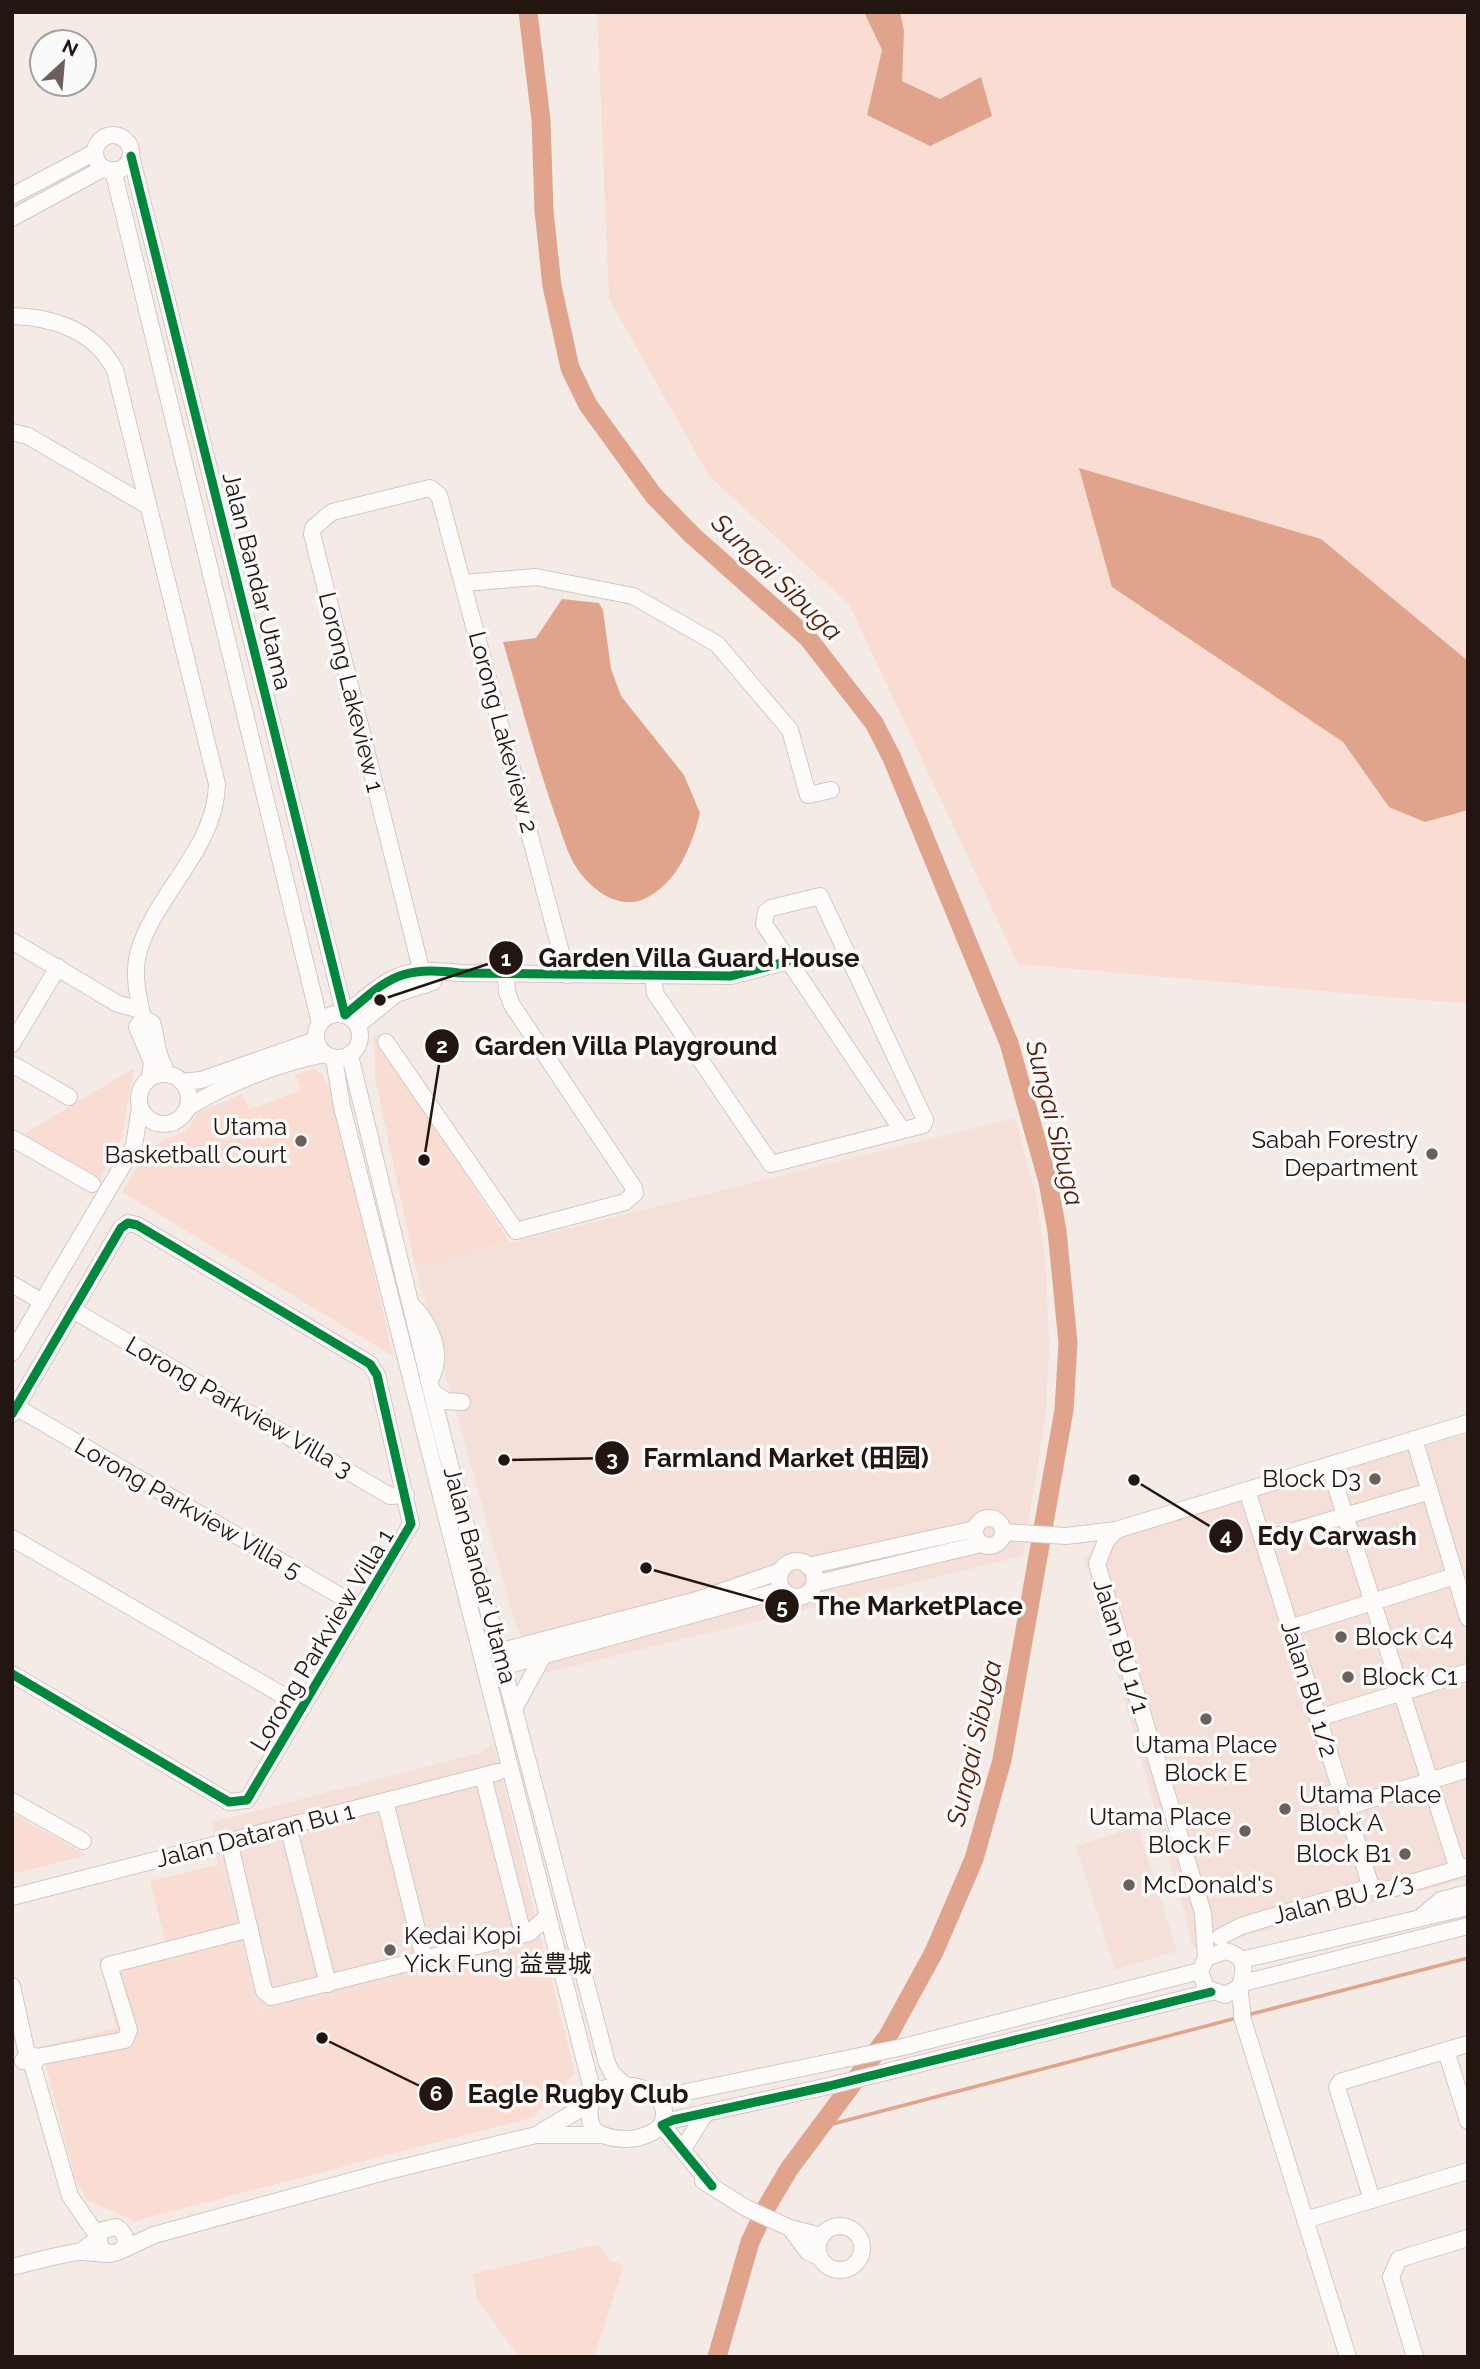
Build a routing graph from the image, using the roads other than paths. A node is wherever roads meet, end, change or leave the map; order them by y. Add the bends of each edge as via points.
1 (95, 152) junction
2 (131, 156) junction
3 (108, 169) junction
4 (12, 196) edge
5 (12, 218) edge
6 (12, 316) edge
7 (12, 432) edge
8 (436, 491) joint
9 (148, 506) junction
10 (463, 583) junction
11 (831, 790) dead end
12 (12, 941) edge
13 (789, 961) junction
14 (58, 967) junction
15 (506, 974) junction
16 (567, 975) junction
17 (653, 975) junction
18 (423, 977) junction
19 (142, 1014) junction
20 (352, 1020) junction
21 (320, 1023) junction
22 (386, 1042) dead end
23 (12, 1044) edge
24 (153, 1051) junction
25 (331, 1052) junction
26 (12, 1064) edge
27 (150, 1078) junction
28 (178, 1079) junction
29 (69, 1097) dead end
30 (140, 1107) junction
31 (187, 1108) junction
32 (169, 1123) junction
33 (902, 1130) junction
34 (12, 1138) edge
35 (134, 1146) junction
36 (92, 1184) dead end
37 (12, 1284) edge
38 (42, 1302) junction
39 (73, 1310) junction
40 (14, 1351) edge
41 (41, 1365) junction
42 (430, 1387) junction
43 (462, 1402) dead end
44 (14, 1411) edge
45 (438, 1418) junction
46 (1468, 1423) edge
47 (1414, 1439) junction
48 (426, 1441) junction
49 (1329, 1465) junction
50 (1247, 1490) junction
51 (1430, 1491) junction
52 (406, 1495) junction
53 (1345, 1516) junction
54 (1116, 1530) junction
55 (1003, 1532) junction
56 (978, 1536) junction
57 (1073, 1536) junction
58 (12, 1538) edge
59 (1263, 1540) junction
60 (1098, 1559) junction
61 (808, 1566) junction
62 (781, 1571) junction
63 (1455, 1576) junction
64 (814, 1584) junction
65 (782, 1590) junction
66 (1373, 1602) junction
67 (360, 1608) junction
68 (491, 1611) junction
69 (1468, 1618) edge
70 (1290, 1628) junction
71 (531, 1642) junction
72 (543, 1656) junction
73 (497, 1662) junction
74 (1468, 1672) edge
75 (12, 1674) edge
76 (1401, 1692) junction
77 (303, 1707) junction
78 (515, 1707) junction
79 (1318, 1718) junction
80 (507, 1754) junction
81 (1468, 1769) edge
82 (490, 1774) junction
83 (1430, 1781) junction
84 (514, 1784) junction
85 (12, 1801) edge
86 (385, 1801) junction
87 (1346, 1807) junction
88 (288, 1826) junction
89 (83, 1841) dead end
90 (229, 1841) junction
91 (1463, 1868) edge
92 (1371, 1887) junction
93 (1468, 1892) edge
94 (12, 1897) edge
95 (1468, 1908) edge
96 (1203, 1913) junction
97 (548, 1916) junction
98 (1418, 1920) junction
99 (1468, 1926) edge
100 (250, 1929) junction
101 (523, 1934) junction
102 (1222, 1944) junction
103 (424, 1958) junction
104 (1241, 1960) junction
105 (1203, 1965) junction
106 (328, 1984) junction
107 (1242, 1985) junction
108 (12, 1986) edge
109 (1218, 1994) junction
110 (1242, 2017) junction
111 (1468, 2044) edge
112 (1446, 2051) junction
113 (32, 2059) junction
114 (626, 2086) junction
115 (656, 2095) junction
116 (593, 2100) junction
117 (705, 2112) junction
118 (1468, 2121) edge
119 (660, 2127) junction
120 (536, 2135) junction
121 (602, 2135) junction
122 (682, 2149) junction
123 (1468, 2171) edge
124 (712, 2186) junction
125 (1372, 2200) junction
126 (75, 2206) junction
127 (1305, 2220) junction
128 (786, 2226) junction
129 (118, 2228) junction
130 (154, 2235) junction
131 (822, 2236) junction
132 (99, 2238) junction
133 (1468, 2238) edge
134 (80, 2252) junction
135 (114, 2252) junction
136 (820, 2257) junction
137 (12, 2267) edge
138 (1348, 2357) edge
139 (1415, 2357) edge

1 - 2 street via 99,141 115,135 126,140
1 - 3 street
1 - 4 street
2 - 3 street via 126,165
2 - 20 street, Jalan Bandar Utama
3 - 5 street
3 - 21 street, Jalan Bandar Utama
6 - 9 street via 34,317 73,329 105,354 115,370
7 - 9 street via 28,436
8 - 10 street, Lorong Lakeview 2
8 - 18 street, Lorong Lakeview 1 via 430,488 332,512 312,534
9 - 19 street via 217,791 207,828 138,955 136,990
10 - 11 street via 536,577 633,596 717,644 790,730 808,795
10 - 16 street, Lorong Lakeview 2
12 - 14 street
13 - 17 street via 732,976
13 - 33 street
13 - 33 street via 764,924 766,912 820,896 925,1120 923,1125
14 - 19 street
14 - 23 street
15 - 16 street
15 - 18 street
15 - 22 street via 512,1005 634,1188 635,1194 625,1202 521,1230 512,1227
16 - 17 street
17 - 33 street via 655,993 771,1164
18 - 20 street via 386,981
19 - 24 street via 137,1027
20 - 21 street via 332,1015
20 - 25 street via 359,1046
21 - 25 street, Jalan Bandar Utama
24 - 27 street
24 - 28 street
25 - 28 street via 201,1080
25 - 31 street via 210,1094
25 - 42 street, Jalan Bandar Utama via 410,1303
25 - 48 street
26 - 29 street
27 - 28 street via 162,1074
27 - 30 street via 140,1091
28 - 31 street via 188,1094
30 - 32 street via 148,1119
30 - 35 street
31 - 32 street
32 - 35 street
34 - 36 street
35 - 38 street
37 - 38 street
38 - 40 street
39 - 41 street, Lorong Parkview Villa 1
39 - 52 street, Lorong Parkview Villa 3 via 390,1496
39 - 52 street, Lorong Parkview Villa 1 via 121,1228 128,1223 136,1225 370,1364 377,1375
40 - 41 street
41 - 44 street, Lorong Parkview Villa 1
42 - 43 street via 446,1401
42 - 45 street, Jalan Bandar Utama
44 - 67 street, Lorong Parkview Villa 5
45 - 48 street
45 - 68 street, Jalan Bandar Utama
46 - 47 street
47 - 49 street
47 - 51 street
48 - 73 street via 469,1603
49 - 50 street
49 - 53 street
50 - 54 street
50 - 59 street, Jalan BU 1/2
51 - 53 street
51 - 63 street
52 - 67 street, Lorong Parkview Villa 1 via 409,1531
53 - 59 street
53 - 66 street
54 - 57 street
54 - 60 street, Jalan BU 1/1
55 - 56 street via 994,1545
55 - 56 street via 992,1518 980,1520
55 - 57 street
56 - 61 street
56 - 64 street
57 - 60 street
58 - 77 street
59 - 70 street, Jalan BU 1/2
60 - 96 street, Jalan BU 1/1
61 - 62 street via 794,1561
61 - 64 street
62 - 65 street
62 - 71 street via 697,1600
63 - 66 street
63 - 69 street
64 - 65 street via 803,1596 791,1597
65 - 72 street
66 - 70 street
66 - 76 street
67 - 77 street, Lorong Parkview Villa 1
68 - 71 street via 503,1630
68 - 73 street, Jalan Bandar Utama
70 - 79 street, Jalan BU 1/2
71 - 73 street
72 - 73 street
72 - 78 street
73 - 78 street, Jalan Bandar Utama
73 - 80 street, Jalan Bandar Utama via 499,1725
74 - 76 street
75 - 77 street, Lorong Parkview Villa 1 via 237,1804 258,1786
76 - 79 street
76 - 83 street
78 - 114 street, Jalan Bandar Utama via 607,2063
79 - 87 street, Jalan BU 1/2
80 - 82 street
80 - 84 street, Jalan Bandar Utama
81 - 83 street
82 - 84 street via 507,1776
82 - 86 street, Jalan Dataran Bu 1
82 - 101 street
83 - 87 street
83 - 91 street
84 - 97 street, Jalan Bandar Utama
85 - 89 street
86 - 88 street, Jalan Dataran Bu 1
86 - 103 street
87 - 92 street, Jalan BU 1/2
88 - 90 street, Jalan Dataran Bu 1
88 - 106 street
90 - 94 street, Jalan Dataran Bu 1
90 - 100 street
91 - 92 street, Jalan BU 2/3 via 1387,1890
92 - 102 street, Jalan BU 2/3 via 1241,1926
93 - 98 street via 1441,1900
95 - 98 street
96 - 102 street
96 - 105 street, Jalan BU 1/1
97 - 101 street via 536,1930
97 - 116 street, Jalan Bandar Utama
98 - 104 street
99 - 107 street
100 - 106 street via 266,1994 271,1997
100 - 113 street via 109,1965 129,2030 125,2040
101 - 103 street
102 - 104 street
102 - 105 street
103 - 106 street
104 - 107 street via 1245,1971
105 - 109 street via 1203,1983
105 - 115 street via 903,2047
107 - 109 street
107 - 110 street
108 - 113 street
109 - 110 street
109 - 117 street
110 - 127 street
111 - 112 street
112 - 118 street
112 - 125 street via 1340,2082 1337,2087
113 - 126 street
114 - 115 street
114 - 116 street via 606,2088
115 - 119 street via 665,2111
116 - 120 street
116 - 121 street via 591,2125
117 - 119 street
117 - 122 street
119 - 121 street via 633,2138
119 - 122 street
119 - 124 street via 700,2178
120 - 121 street
120 - 130 street
122 - 124 street
123 - 125 street
124 - 128 street
125 - 127 street
126 - 129 street
126 - 132 street
127 - 138 street
128 - 131 street
128 - 136 street via 808,2252
129 - 130 street
129 - 132 street via 103,2230
129 - 135 street via 126,2240
130 - 135 street
131 - 136 street
131 - 136 street via 833,2227 848,2227 859,2236 863,2250 857,2263 844,2270 830,2268
132 - 134 street
132 - 135 street via 100,2247
133 - 139 street via 1399,2259 1393,2268 1391,2277
134 - 135 street
134 - 137 street

